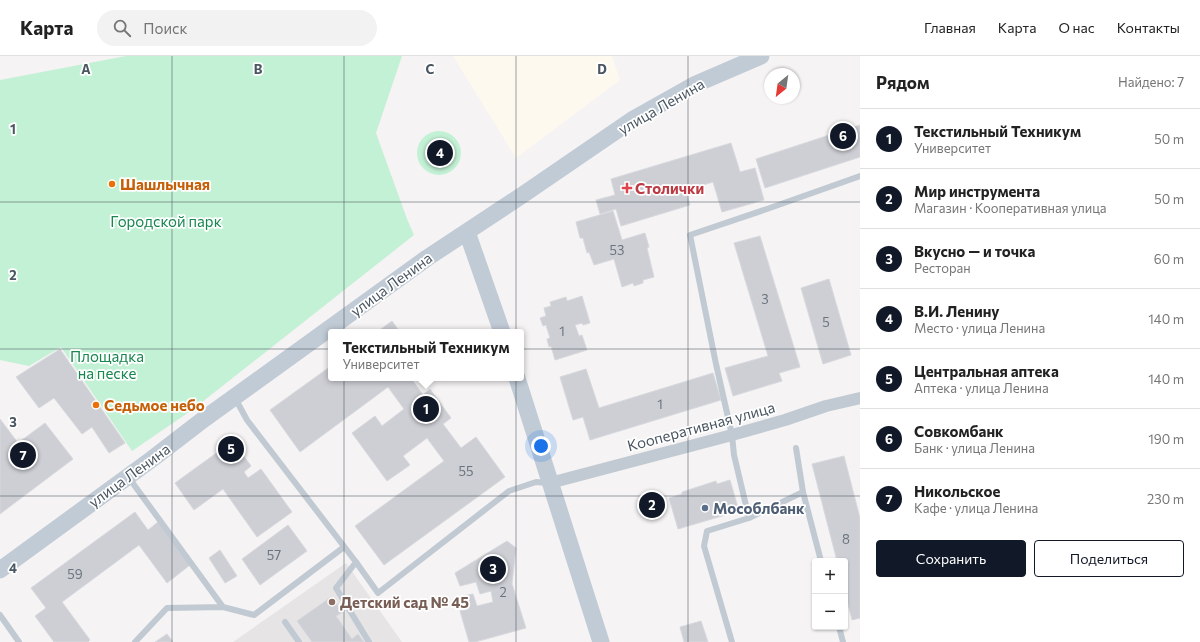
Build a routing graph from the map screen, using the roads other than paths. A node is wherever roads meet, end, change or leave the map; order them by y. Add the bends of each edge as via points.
1 (761, 56) edge
2 (860, 176) edge
3 (467, 232) junction
4 (328, 329) edge
5 (328, 329) edge
6 (501, 329) edge
7 (518, 381) edge
8 (234, 397) junction
9 (860, 398) edge
10 (732, 435) junction
11 (796, 448) dead end
12 (128, 476) junction
13 (550, 483) junction
14 (803, 492) junction
15 (749, 518) junction
16 (344, 547) junction
17 (821, 558) edge
18 (356, 562) junction
19 (0, 570) edge
20 (223, 607) junction
21 (0, 615) edge
22 (285, 622) dead end
23 (840, 630) edge
24 (19, 642) edge
25 (135, 642) edge
26 (300, 642) edge
27 (370, 642) edge
28 (601, 642) edge
29 (732, 642) edge
30 (843, 642) edge

1 - 3 main road, улица Ленина via 696,84 632,120
2 - 10 lane via 690,235
3 - 4 main road, улица Ленина
3 - 6 main road
5 - 8 main road, улица Ленина
7 - 13 main road
8 - 12 main road, улица Ленина
8 - 16 lane via 247,420
9 - 10 street, Кооперативная улица
10 - 13 street, Кооперативная улица
10 - 15 lane via 734,455
11 - 14 lane
12 - 19 main road, улица Ленина
12 - 20 lane
13 - 18 lane via 536,482 509,491 378,593
13 - 28 main road
14 - 15 lane
14 - 17 lane
15 - 29 lane via 707,531 704,546
16 - 18 lane
16 - 20 lane via 254,614
18 - 27 lane via 336,588
20 - 25 lane via 167,608
21 - 24 lane
22 - 26 lane
23 - 30 lane

